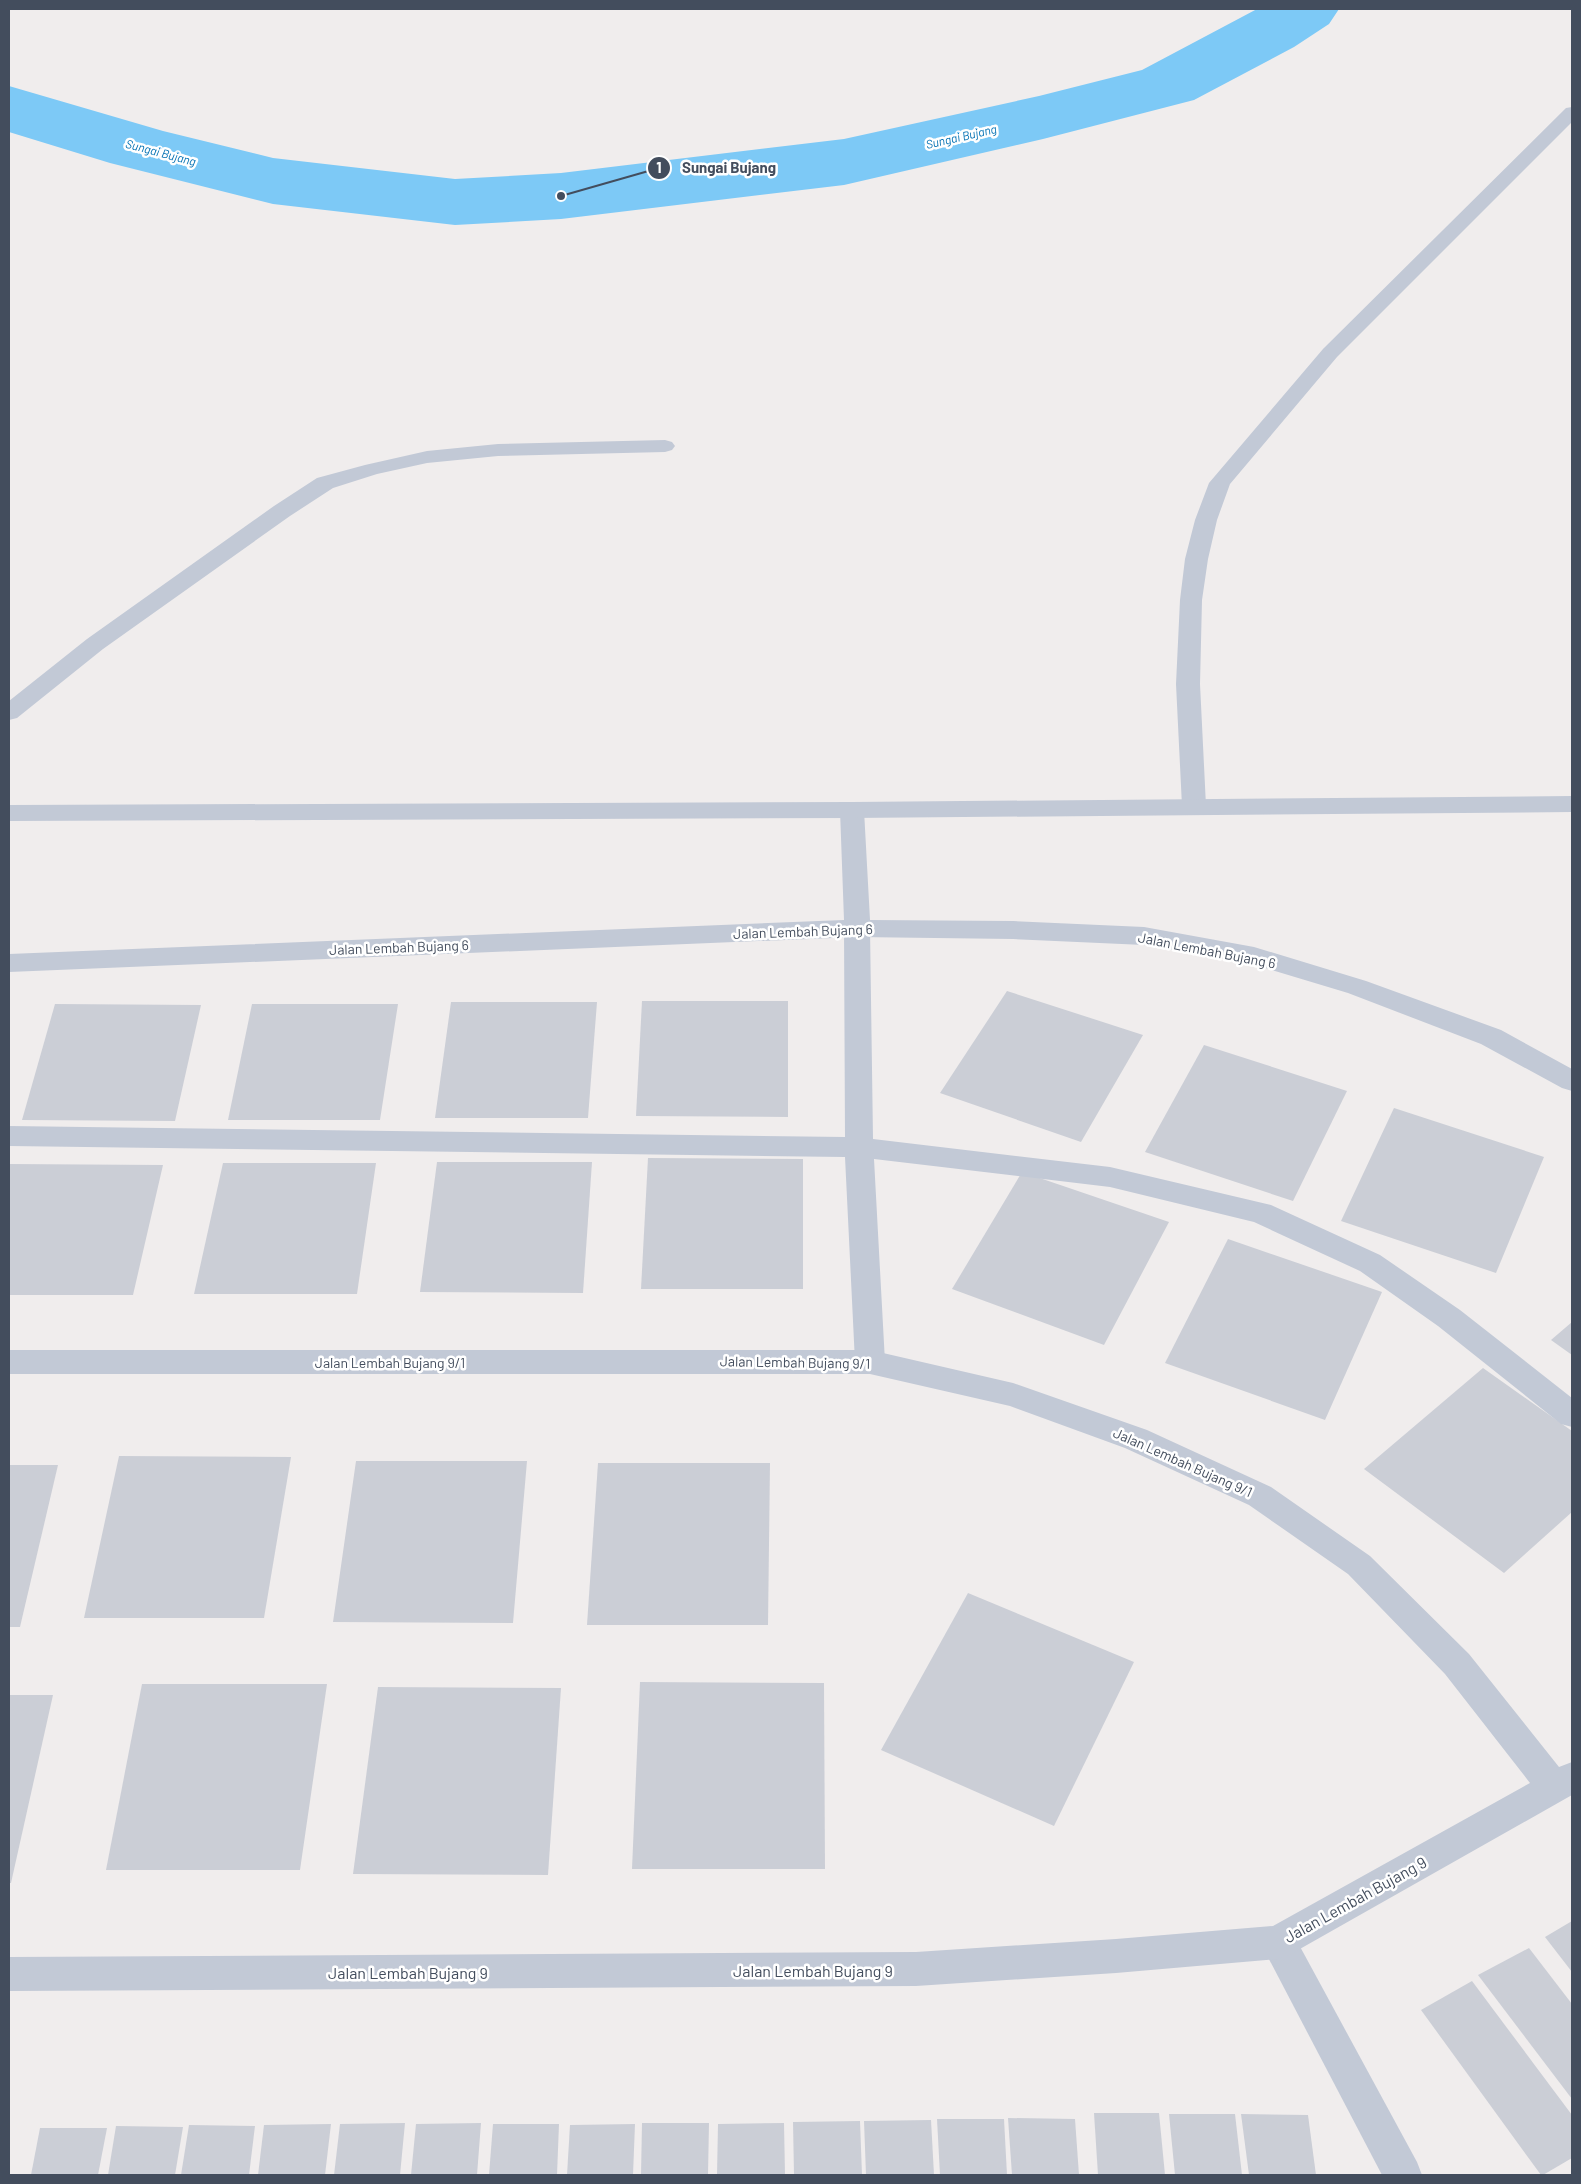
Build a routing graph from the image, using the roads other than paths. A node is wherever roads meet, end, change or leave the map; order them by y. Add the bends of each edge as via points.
1 (1572, 112) edge
2 (665, 446) dead end
3 (9, 713) edge
4 (1572, 804) edge
5 (1194, 806) junction
6 (852, 810) junction
7 (9, 813) edge
8 (856, 928) junction
9 (9, 963) edge
10 (1572, 1081) edge
11 (9, 1136) edge
12 (859, 1147) junction
13 (9, 1362) edge
14 (870, 1362) junction
15 (1572, 1415) edge
16 (1564, 1782) edge
17 (1278, 1942) junction
18 (9, 1974) edge
19 (1403, 2175) edge

1 - 5 street via 1330,353 1220,483 1210,504 1192,593 1188,687
2 - 3 street via 498,450 427,457 325,483 95,644
4 - 5 street
5 - 6 street
6 - 7 street
6 - 8 street
8 - 9 street, Jalan Lembah Bujang 6
8 - 10 street, Jalan Lembah Bujang 6 via 1144,936 1254,956 1357,987 1490,1037
8 - 12 street
11 - 12 street
12 - 14 street
12 - 15 street via 1110,1177 1262,1212 1370,1264 1449,1318
13 - 14 street, Jalan Lembah Bujang 9/1
14 - 16 street, Jalan Lembah Bujang 9/1 via 1013,1395 1136,1439 1260,1496 1360,1565 1457,1664
16 - 17 street, Jalan Lembah Bujang 9
17 - 18 street, Jalan Lembah Bujang 9 via 916,1969
17 - 19 street

